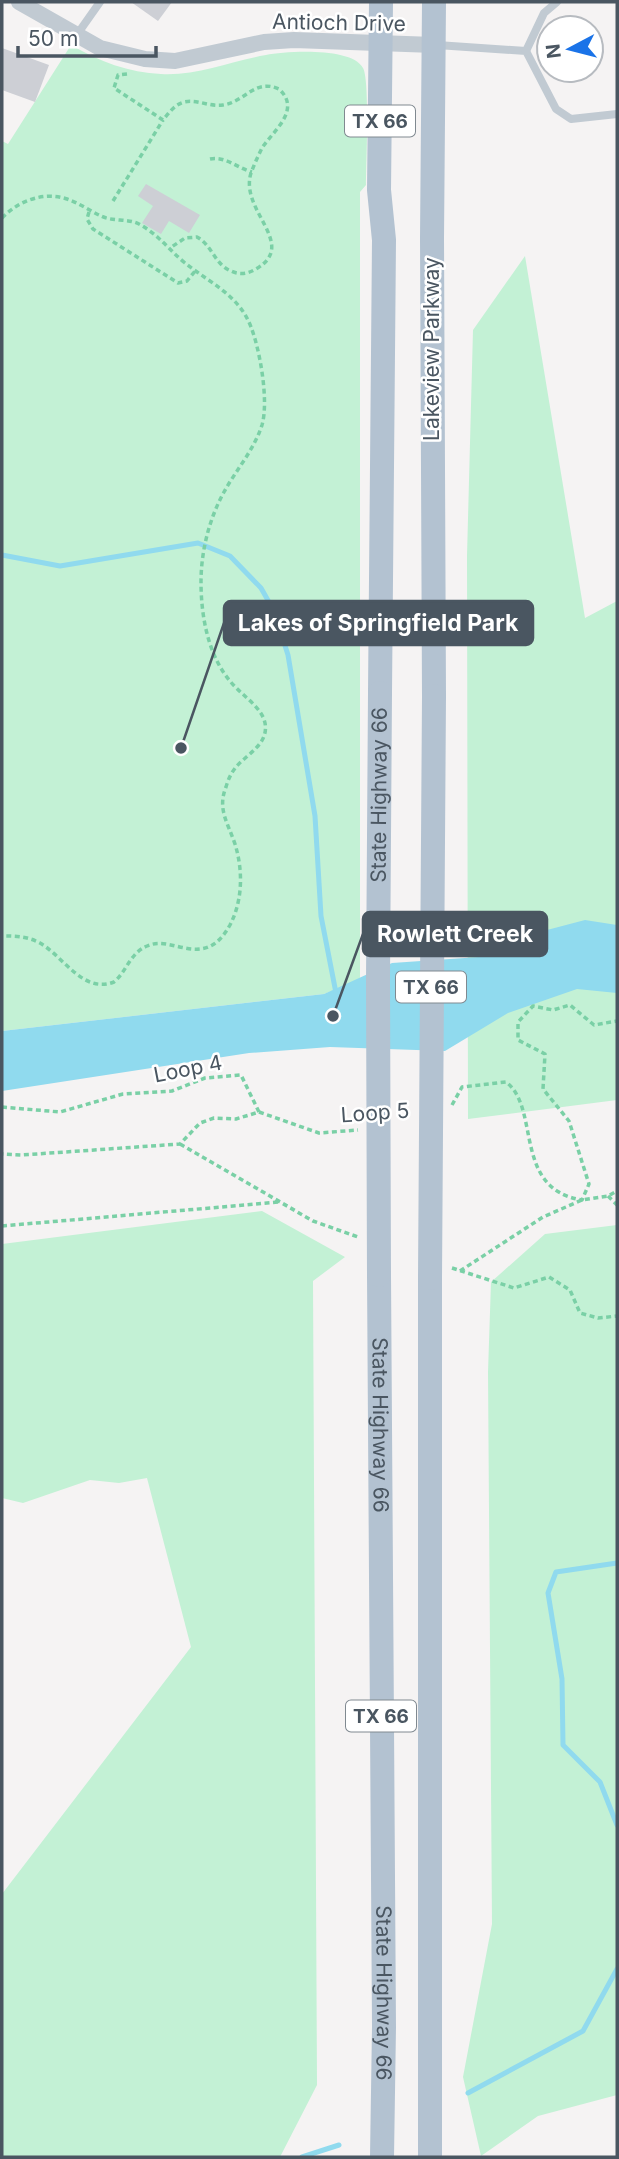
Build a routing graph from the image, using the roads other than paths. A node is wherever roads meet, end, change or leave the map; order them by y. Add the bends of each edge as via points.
1 (19, 2) edge
2 (100, 2) edge
3 (381, 2) edge
4 (434, 2) edge
5 (557, 2) edge
6 (76, 36) junction
7 (381, 44) junction
8 (434, 45) junction
9 (526, 51) junction
10 (617, 114) edge
11 (382, 2157) edge
12 (430, 2157) edge

1 - 6 street, Antioch Drive
2 - 6 lane
3 - 7 main road, TX 66
4 - 8 main road, Lakeview Parkway / TX 66
5 - 9 lane via 544,13
6 - 7 street, Antioch Drive via 114,53 162,61 264,42
7 - 8 street, Antioch Drive
7 - 11 main road, State Highway 66 / TX 66, bridge via 384,240 377,980
8 - 9 lane
8 - 12 main road, Lakeview Parkway / TX 66, bridge
9 - 10 lane via 556,109 571,119

